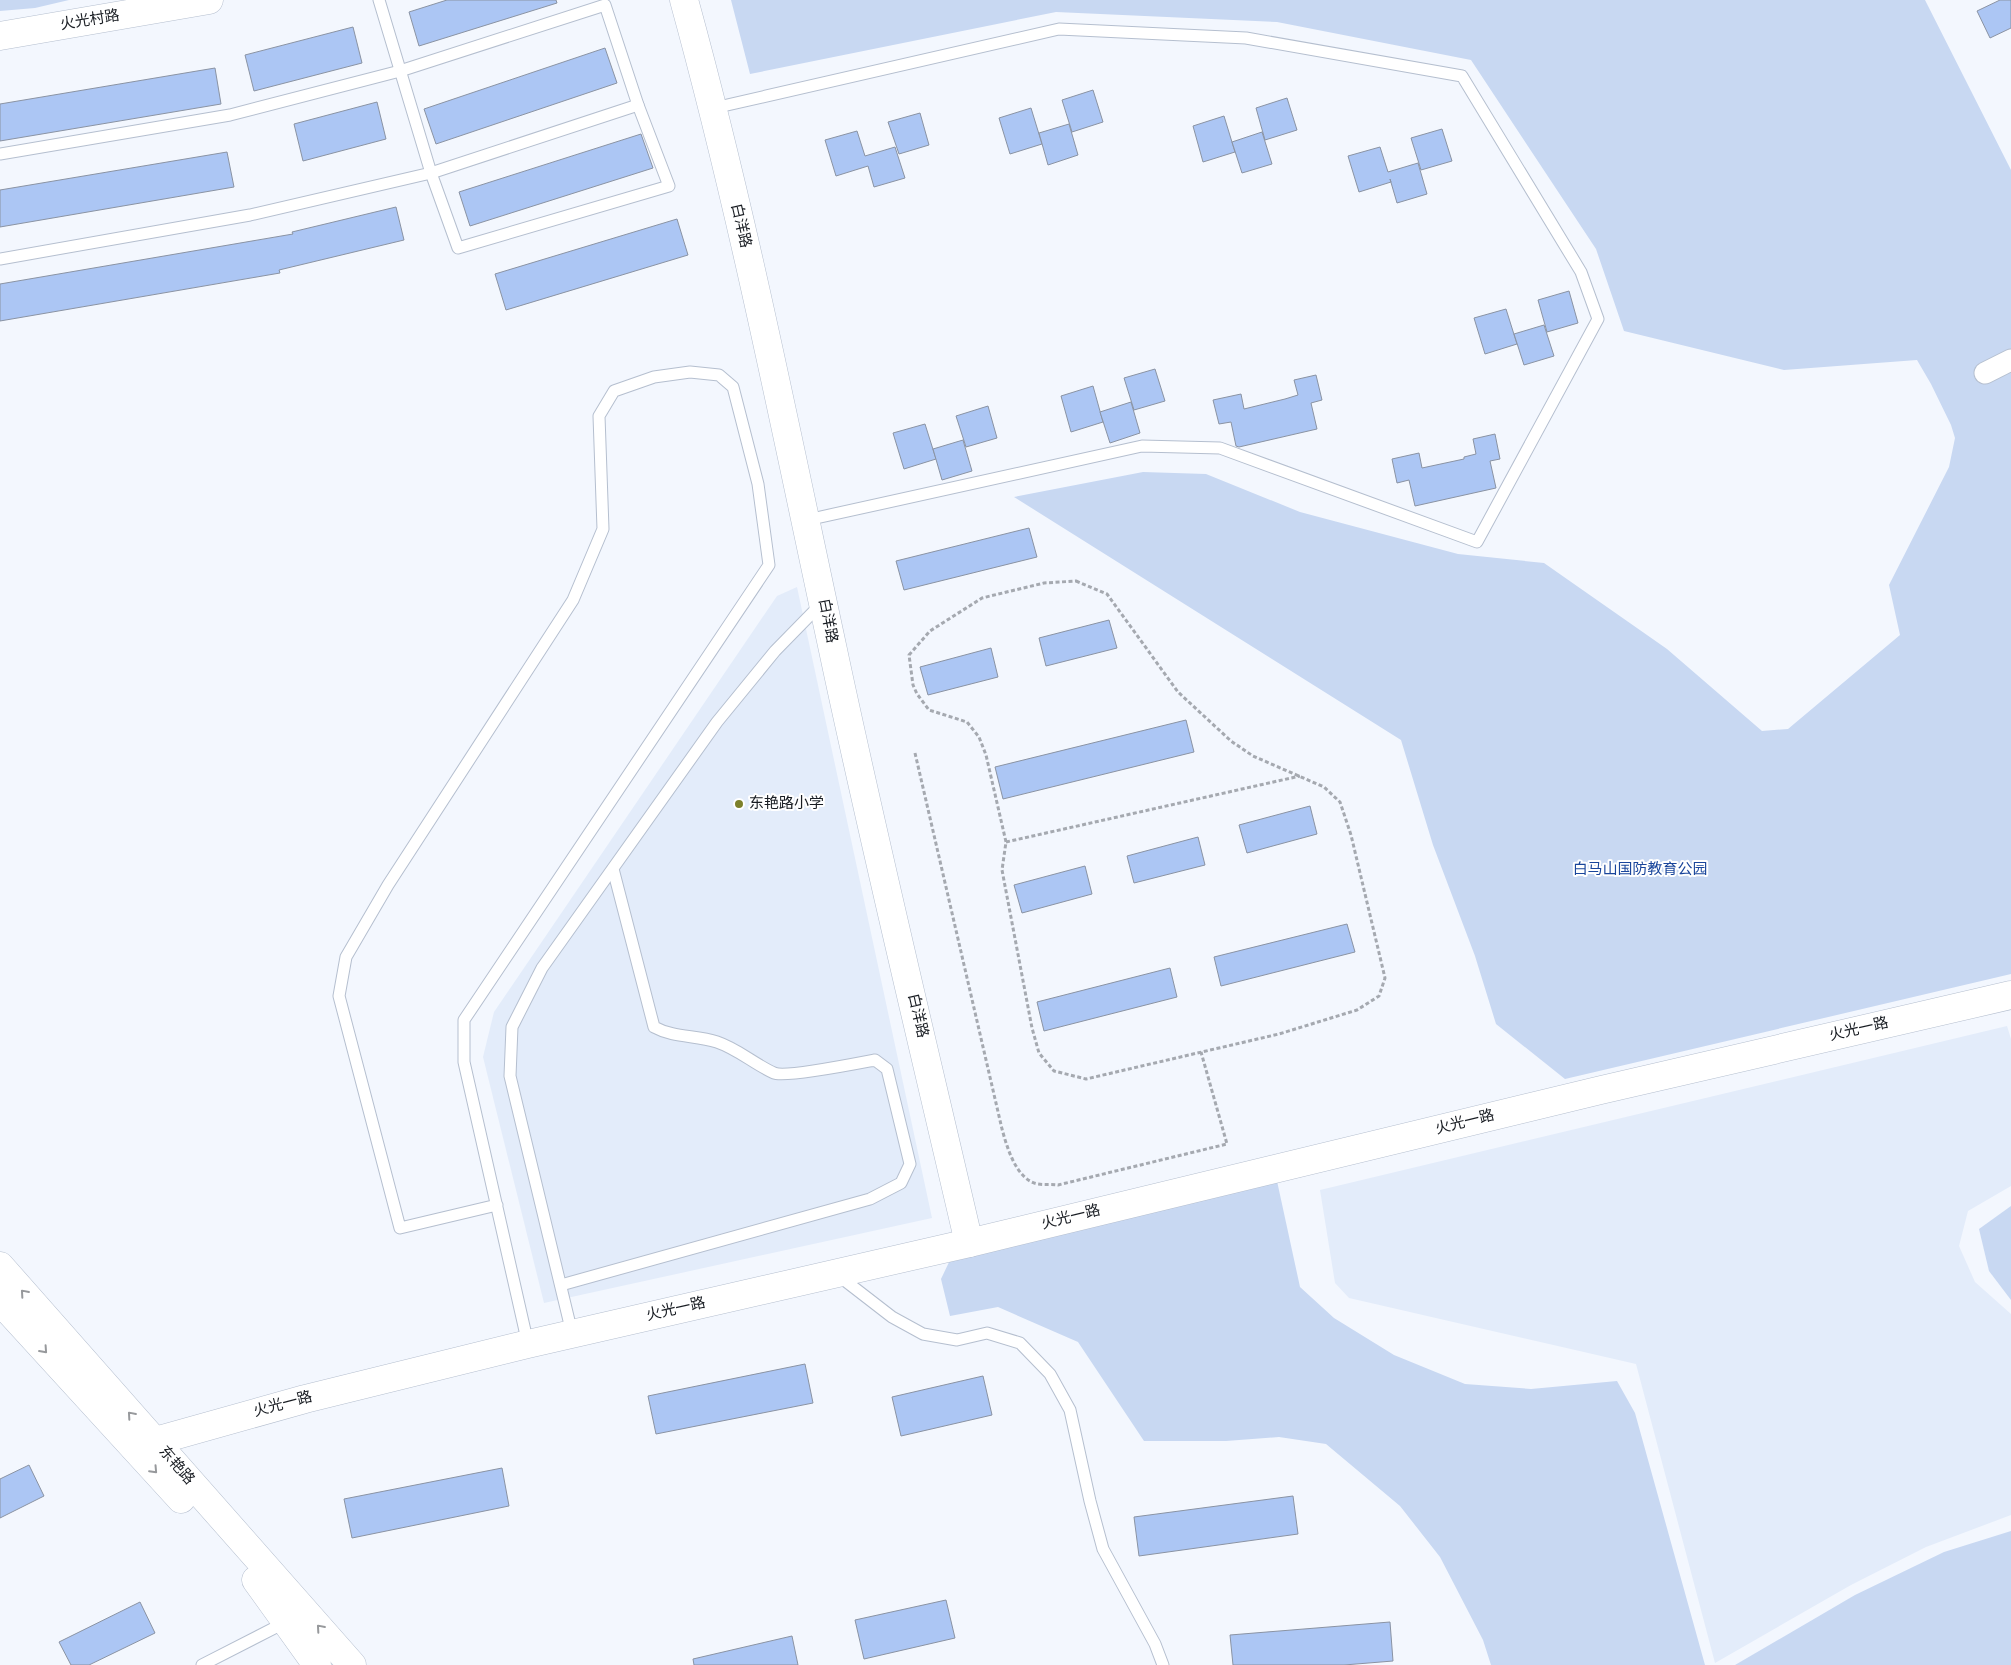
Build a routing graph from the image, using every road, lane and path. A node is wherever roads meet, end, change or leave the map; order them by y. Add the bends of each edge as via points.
1 (209, 0) edge
2 (379, 0) edge
3 (684, 0) edge
4 (0, 36) edge
5 (400, 71) junction
6 (638, 105) junction
7 (714, 108) junction
8 (0, 154) edge
9 (431, 173) junction
10 (0, 259) edge
11 (2011, 360) edge
12 (1985, 373) dead end
13 (807, 520) junction
14 (823, 601) junction
15 (916, 753) dead end
16 (1300, 776) junction
17 (1006, 842) junction
18 (613, 869) junction
19 (2011, 995) edge
20 (1201, 1052) junction
21 (497, 1205) junction
22 (968, 1243) junction
23 (0, 1266) edge
24 (835, 1274) junction
25 (561, 1284) junction
26 (0, 1301) edge
27 (572, 1333) junction
28 (528, 1344) junction
29 (144, 1444) junction
30 (286, 1622) junction
31 (223, 1661) edge
32 (202, 1665) edge
33 (317, 1665) edge
34 (352, 1665) edge
35 (1163, 1665) edge

1 - 4 street, 火光村路
2 - 5 lane
3 - 7 street, 白洋路
5 - 6 lane via 605,5
5 - 8 lane via 230,115
5 - 9 lane
6 - 9 lane
6 - 9 lane via 669,186 458,248
7 - 13 street, 白洋路
7 - 13 lane via 1060,30 1246,38 1462,76 1581,272 1598,319 1477,542 1220,448 1142,446
9 - 10 lane via 250,215
11 - 12 street
13 - 14 street, 白洋路
14 - 18 lane via 775,651 717,722
14 - 22 street, 白洋路
15 - 20 path via 1002,1129 1008,1153 1018,1170 1036,1184 1058,1185 1227,1144
16 - 17 path
16 - 17 path via 1252,756 1178,692 1107,594 1076,582 1044,583 982,598 930,631 909,655 913,686 928,710 967,722 979,737
16 - 20 path via 1324,787 1340,802 1385,978 1379,996 1357,1010 1279,1034
17 - 20 path via 1004,879 1032,1028 1039,1053 1054,1071 1086,1079
18 - 25 lane via 542,968 512,1027 510,1076
18 - 25 lane via 654,1027 665,1033 716,1041 775,1074 875,1060 887,1069 910,1164 901,1183 870,1198
19 - 22 street, 火光一路
21 - 21 lane via 400,1228 339,996 346,957 388,885 573,600 603,529 598,416 614,391 654,377 690,372 720,375 733,388 746,432 758,484 769,565 464,1020 464,1062
21 - 28 lane
22 - 24 street, 火光一路
29 -> 23 street, 东艳路
24 - 27 street, 火光一路
24 - 35 lane via 892,1317 923,1334 957,1340 987,1333 1020,1343 1050,1374 1070,1410 1103,1549 1155,1644
25 - 27 lane
26 -> 29 street, 东艳路
27 - 28 street, 火光一路
28 - 29 street, 火光一路 via 305,1399
29 -> 30 street, 东艳路 via 258,1582
34 -> 29 street, 东艳路
30 - 31 lane
30 - 33 street, 东艳路
31 - 32 lane

